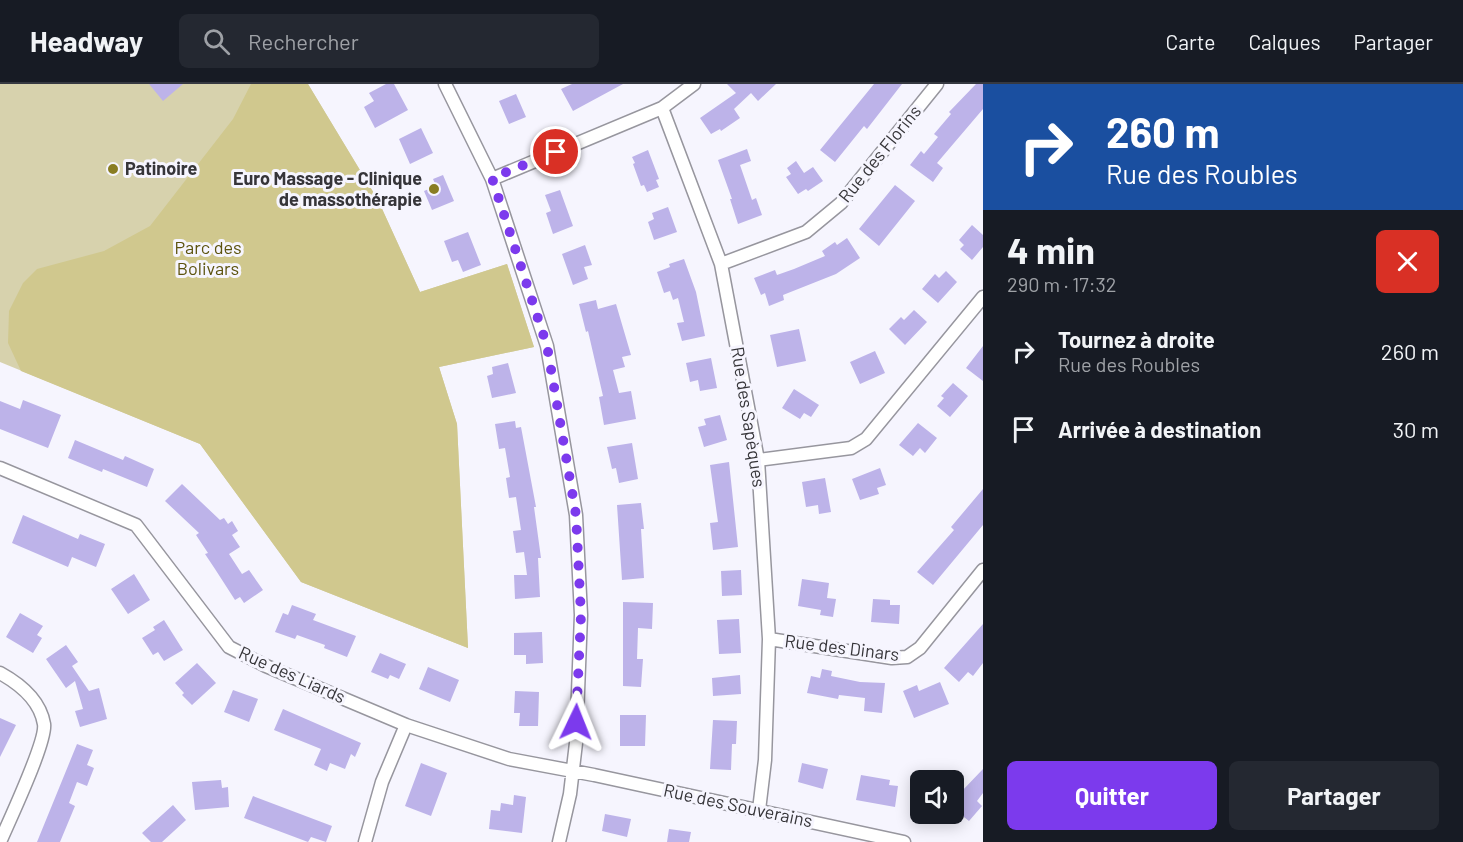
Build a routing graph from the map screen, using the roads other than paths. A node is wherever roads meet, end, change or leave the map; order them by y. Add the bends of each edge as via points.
1 (444, 84) edge
2 (694, 84) edge
3 (937, 84) edge
4 (662, 108) junction
5 (492, 178) junction
6 (721, 264) junction
7 (983, 297) edge
8 (758, 460) junction
9 (0, 468) edge
10 (983, 570) edge
11 (769, 639) junction
12 (0, 673) edge
13 (406, 725) junction
14 (572, 771) junction
15 (759, 810) junction
16 (0, 842) edge
17 (365, 842) edge
18 (559, 842) edge
19 (904, 842) edge

1 - 5 street
2 - 4 street
3 - 6 street, Rue des Florins via 841,203 806,232
4 - 5 street
4 - 6 street, Rue des Sapèques
5 - 14 street via 547,346 576,515 581,615
6 - 8 street, Rue des Sapèques
7 - 8 street via 866,438 851,448
8 - 11 street, Rue des Sapèques
9 - 13 street, Rue des Liards via 136,525 228,647
10 - 11 street, Rue des Dinars via 920,648 907,657
11 - 15 street, Rue des Sapèques via 765,760
12 - 16 street via 15,681 38,704 45,726 41,745
13 - 14 street, Rue des Liards via 509,759
13 - 17 street via 382,782
14 - 15 street, Rue des Souverains
14 - 18 street
15 - 19 street, Rue des Souverains

